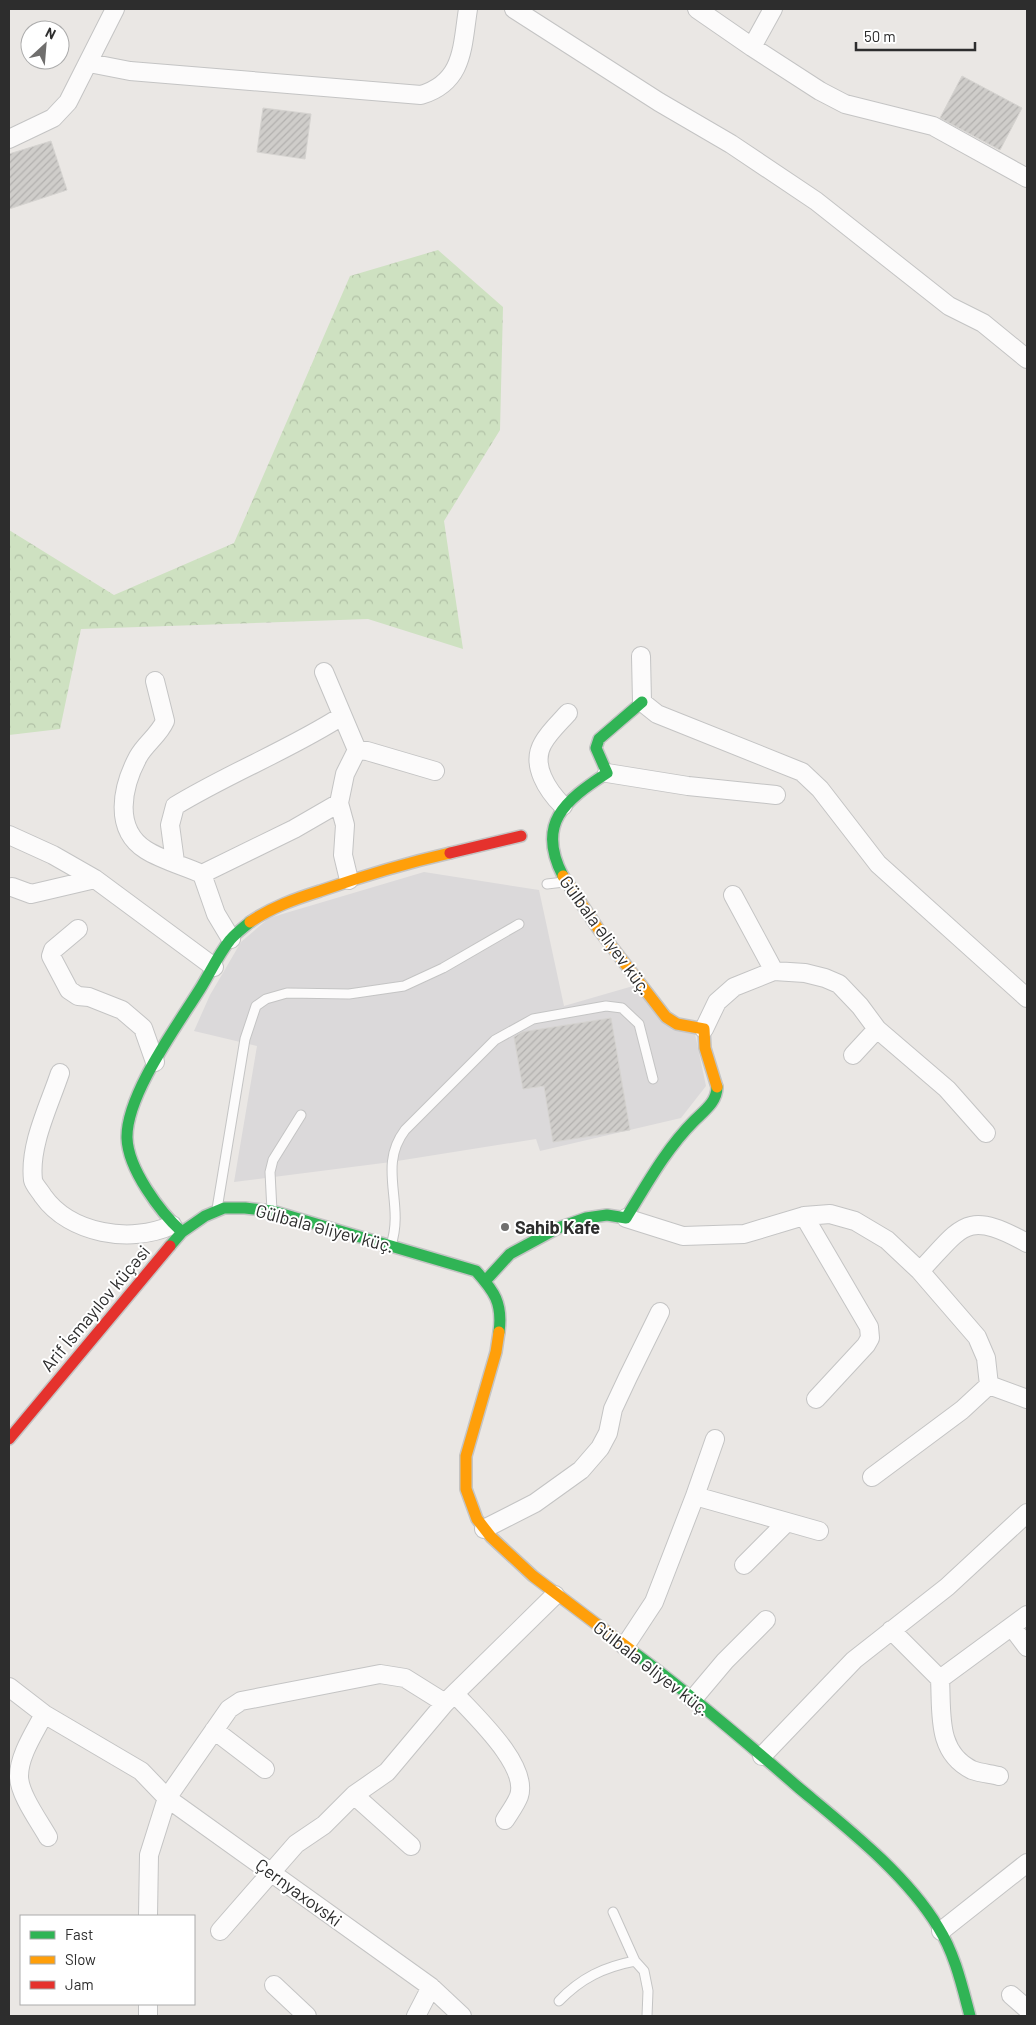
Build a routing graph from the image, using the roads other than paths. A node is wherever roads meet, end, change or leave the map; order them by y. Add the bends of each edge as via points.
1 (115, 9) edge
2 (468, 9) edge
3 (514, 9) edge
4 (697, 9) edge
5 (773, 9) edge
6 (752, 47) junction
7 (90, 63) junction
8 (9, 139) edge
9 (1027, 178) edge
10 (1027, 359) edge
11 (641, 656) dead end
12 (324, 672) dead end
13 (156, 681) dead end
14 (642, 702) junction
15 (568, 713) dead end
16 (342, 716) junction
17 (357, 750) junction
18 (435, 771) dead end
19 (607, 773) junction
20 (776, 795) dead end
21 (339, 803) junction
22 (563, 806) junction
23 (9, 835) edge
24 (521, 836) dead end
25 (175, 862) junction
26 (202, 874) junction
27 (95, 879) junction
28 (349, 880) junction
29 (565, 881) junction
30 (547, 884) dead end
31 (12, 887) dead end
32 (733, 895) dead end
33 (519, 924) dead end
34 (78, 928) dead end
35 (231, 939) junction
36 (214, 967) junction
37 (774, 971) junction
38 (1027, 998) edge
39 (704, 1029) junction
40 (877, 1029) junction
41 (853, 1055) dead end
42 (155, 1062) junction
43 (60, 1073) dead end
44 (652, 1079) dead end
45 (301, 1116) dead end
46 (986, 1133) dead end
47 (217, 1209) junction
48 (272, 1211) junction
49 (804, 1216) junction
50 (626, 1218) junction
51 (177, 1228) junction
52 (1027, 1242) edge
53 (391, 1245) junction
54 (920, 1271) junction
55 (488, 1279) junction
56 (660, 1312) dead end
57 (989, 1385) junction
58 (816, 1399) dead end
59 (1027, 1399) edge
60 (716, 1438) dead end
61 (9, 1440) edge
62 (872, 1477) dead end
63 (695, 1496) junction
64 (1027, 1513) edge
65 (787, 1522) junction
66 (484, 1529) junction
67 (819, 1531) dead end
68 (744, 1565) dead end
69 (555, 1595) junction
70 (1027, 1615) edge
71 (766, 1620) dead end
72 (1012, 1626) junction
73 (891, 1630) junction
74 (625, 1646) junction
75 (1027, 1647) edge
76 (940, 1679) junction
77 (9, 1687) edge
78 (450, 1699) junction
79 (693, 1699) junction
80 (44, 1714) junction
81 (214, 1730) junction
82 (762, 1756) junction
83 (265, 1769) dead end
84 (999, 1776) dead end
85 (354, 1795) junction
86 (167, 1798) junction
87 (505, 1820) dead end
88 (48, 1837) dead end
89 (411, 1846) dead end
90 (1027, 1863) edge
91 (272, 1872) junction
92 (613, 1912) dead end
93 (148, 1915) edge
94 (220, 1930) dead end
95 (941, 1931) junction
96 (635, 1961) junction
97 (274, 1985) dead end
98 (431, 1986) junction
99 (1012, 1995) dead end
100 (559, 2001) dead end
101 (1027, 2009) edge
102 (308, 2016) edge
103 (416, 2016) edge
104 (462, 2016) edge
105 (647, 2016) edge
106 (970, 2016) edge

1 - 7 street
2 - 7 street via 455,71 437,90 422,95 130,71
3 - 10 street via 816,201 949,306 983,324
4 - 6 street
5 - 6 street
6 - 9 street via 845,104 934,126
7 - 8 street via 68,102 53,118
11 - 14 street
12 - 16 street
13 - 25 street via 166,721 138,757 122,805 131,838 146,850
14 - 19 street via 599,739 596,748
14 - 38 street via 657,714 802,772 820,789 878,864
15 - 22 street via 542,744 539,764 547,790
16 - 17 street
16 - 25 street via 175,806 170,825
17 - 18 street
17 - 21 street via 345,774
19 - 20 street
19 - 22 street
21 - 26 street
21 - 28 street via 345,824 343,855
22 - 29 street, Gülbala Əliyev küç. via 551,845 552,855
23 - 27 street
24 - 28 street via 401,864
25 - 26 street
26 - 35 street via 216,914
27 - 31 street via 31,894
27 - 36 street
28 - 35 street via 274,908
29 - 30 lane
29 - 39 street, Gülbala Əliyev küç. via 666,1017 677,1024
32 - 37 street
33 - 47 lane via 443,968 404,986 349,994 287,993 266,999 256,1006 245,1038
34 - 42 street via 53,950 51,956 69,990 122,1010 143,1028
35 - 36 street
36 - 42 street
37 - 39 street via 734,987 717,1002
37 - 40 street via 805,973 839,984
39 - 50 street via 705,1048 717,1090 714,1101 667,1152
40 - 41 street
40 - 46 street via 947,1089
42 - 51 street via 130,1116 126,1138 142,1180
43 - 51 street via 33,1154 33,1182 48,1203 68,1219 96,1230 124,1234
44 - 53 lane via 639,1024 622,1008 606,1006 533,1019 495,1040 396,1142 390,1162 396,1219
45 - 48 lane via 273,1160 270,1172
47 - 48 street, Gülbala Əliyev küç. via 238,1206
47 - 51 street, Arif İsmayılov küçəsi
48 - 53 street, Gülbala Əliyev küç.
49 - 50 street via 744,1234 683,1236
49 - 54 street via 830,1214 855,1221 886,1240
49 - 58 street via 869,1327 866,1345
50 - 55 street via 607,1215 586,1218 558,1228 510,1254
51 - 61 street, Arif İsmayılov küçəsi
52 - 54 street via 982,1224 970,1224 958,1231
53 - 55 street, Gülbala Əliyev küç. via 464,1266
54 - 57 street via 977,1337 986,1358
55 - 66 street, Gülbala Əliyev küç. via 501,1306 501,1330 464,1463 468,1496 475,1517
56 - 66 street via 613,1409 608,1433 600,1448 581,1470 535,1503
57 - 59 street
57 - 62 street via 962,1410
60 - 63 street
63 - 65 street
63 - 74 street via 654,1602
64 - 73 street via 947,1587
65 - 67 street
65 - 68 street
66 - 69 street, Gülbala Əliyev küç.
69 - 74 street, Gülbala Əliyev küç.
69 - 78 street
70 - 72 street
71 - 79 street
72 - 75 street
72 - 76 street
73 - 76 street
73 - 82 street via 854,1660
74 - 79 street, Gülbala Əliyev küç.
76 - 84 street via 942,1734 949,1751 972,1770
77 - 80 street, Çernyaxovski
78 - 81 street via 405,1678 380,1674 241,1701 229,1709
78 - 85 street via 386,1772
78 - 87 street via 504,1750 517,1772 520,1795
79 - 82 street, Gülbala Əliyev küç.
80 - 86 street, Çernyaxovski via 141,1771
80 - 88 street via 23,1758 19,1777 26,1798
81 - 83 street
81 - 86 street
82 - 95 street, Gülbala Əliyev küç. via 870,1849
85 - 89 street
85 - 91 street via 324,1825 296,1844
86 - 91 street, Çernyaxovski
86 - 93 street via 149,1855
90 - 95 street
91 - 94 street
91 - 98 street, Çernyaxovski
92 - 96 lane
95 - 106 street, Gülbala Əliyev küç. via 954,1961
96 - 100 lane via 589,1976 574,1984
96 - 105 lane via 644,1971 648,1991
97 - 102 street
98 - 103 street
98 - 104 street, Çernyaxovski
99 - 101 street

